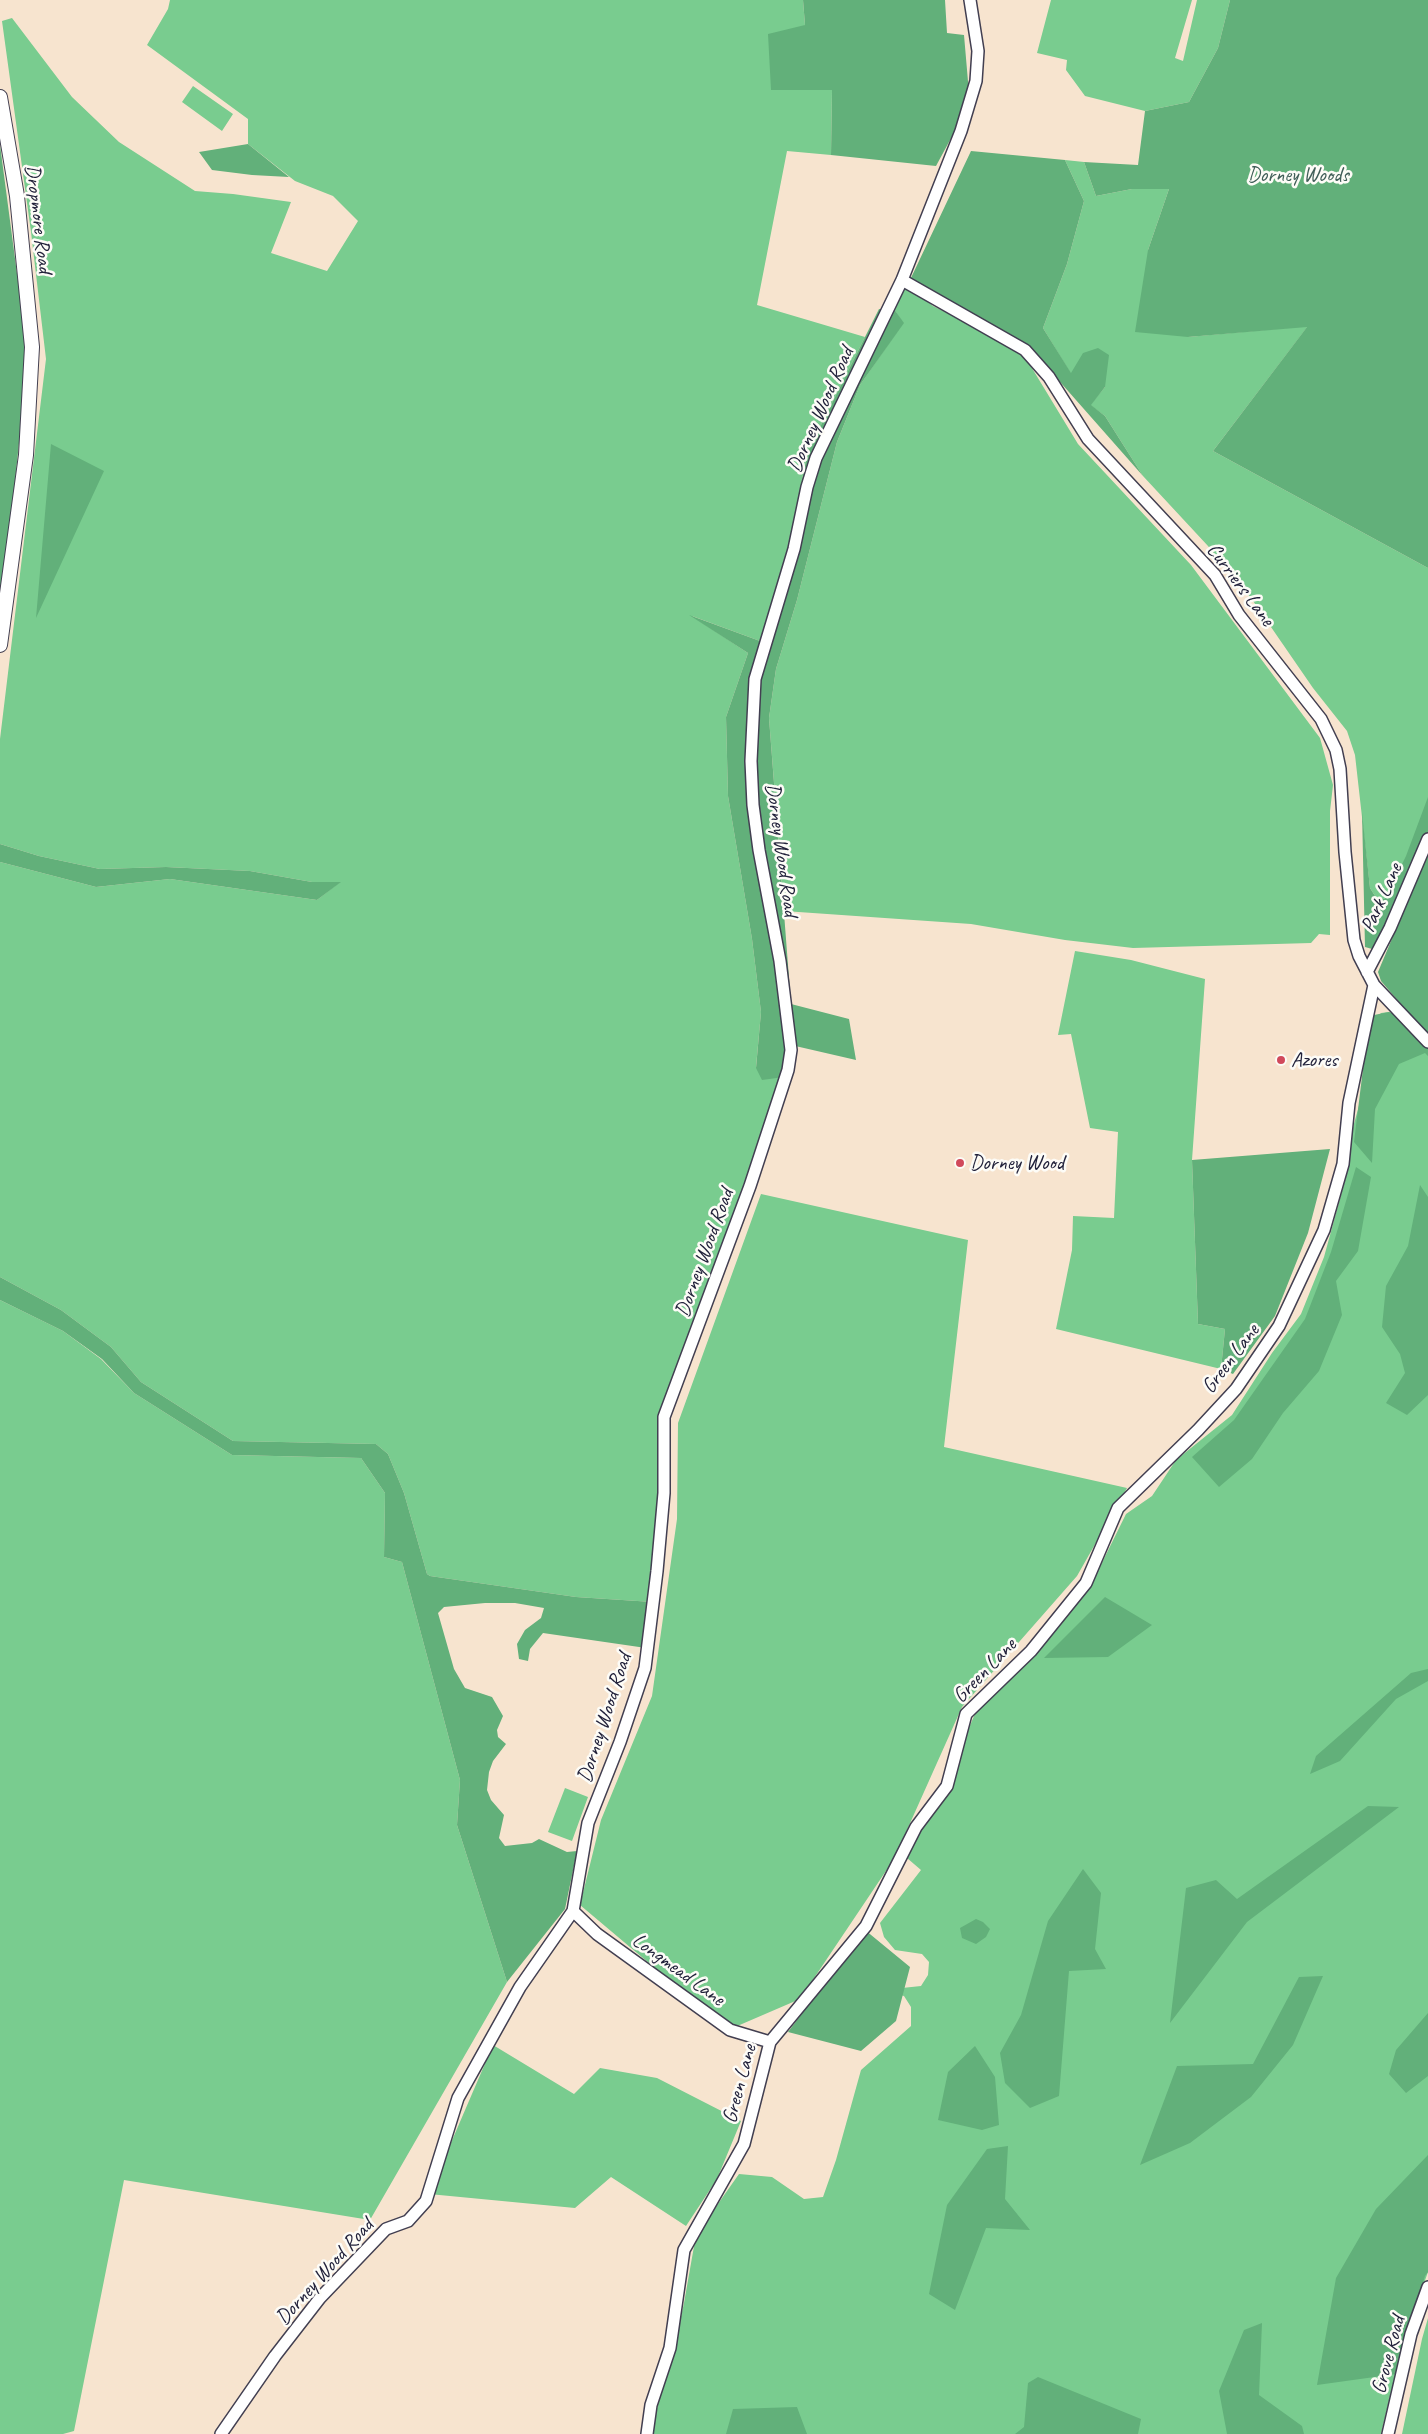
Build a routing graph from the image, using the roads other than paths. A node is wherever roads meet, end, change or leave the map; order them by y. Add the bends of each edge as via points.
1 (970, 0) edge
2 (0, 97) edge
3 (902, 280) junction
4 (0, 645) edge
5 (1428, 839) edge
6 (1367, 972) junction
7 (1374, 985) junction
8 (1428, 1042) edge
9 (573, 1911) junction
10 (770, 2042) junction
11 (1428, 2287) edge
12 (221, 2434) edge
13 (647, 2434) edge
14 (1388, 2434) edge

1 - 3 street, Dorney Wood Road via 978,51 976,81 961,132
2 - 4 street, Dropmore Road via 17,196 32,347 26,456
3 - 6 street, Curriers Lane via 1025,350 1049,378 1088,439 1215,575 1239,615 1321,719 1336,750 1340,768 1354,940
3 - 9 street, Dorney Wood Road via 816,458 794,549 755,679 751,761 753,805 758,850 780,961 791,1050 788,1070 750,1186 664,1417 664,1493 645,1668 588,1823
5 - 6 street, Park Lane via 1390,928
6 - 7 street, Curriers Lane
7 - 8 street, Curriers Lane
7 - 10 street, Green Lane via 1349,1103 1340,1173 1324,1230 1279,1326 1236,1389 1118,1508 1086,1583 1031,1651 966,1714 948,1786 916,1827 866,1926
9 - 10 street, Longmead Lane via 597,1934 730,2030
9 - 12 street, Dorney Wood Road via 520,1987 458,2098 426,2201 408,2221 386,2229 320,2298
10 - 13 street, Green Lane via 744,2144 684,2250 670,2348 651,2405
11 - 14 street, Grove Road via 1412,2334

